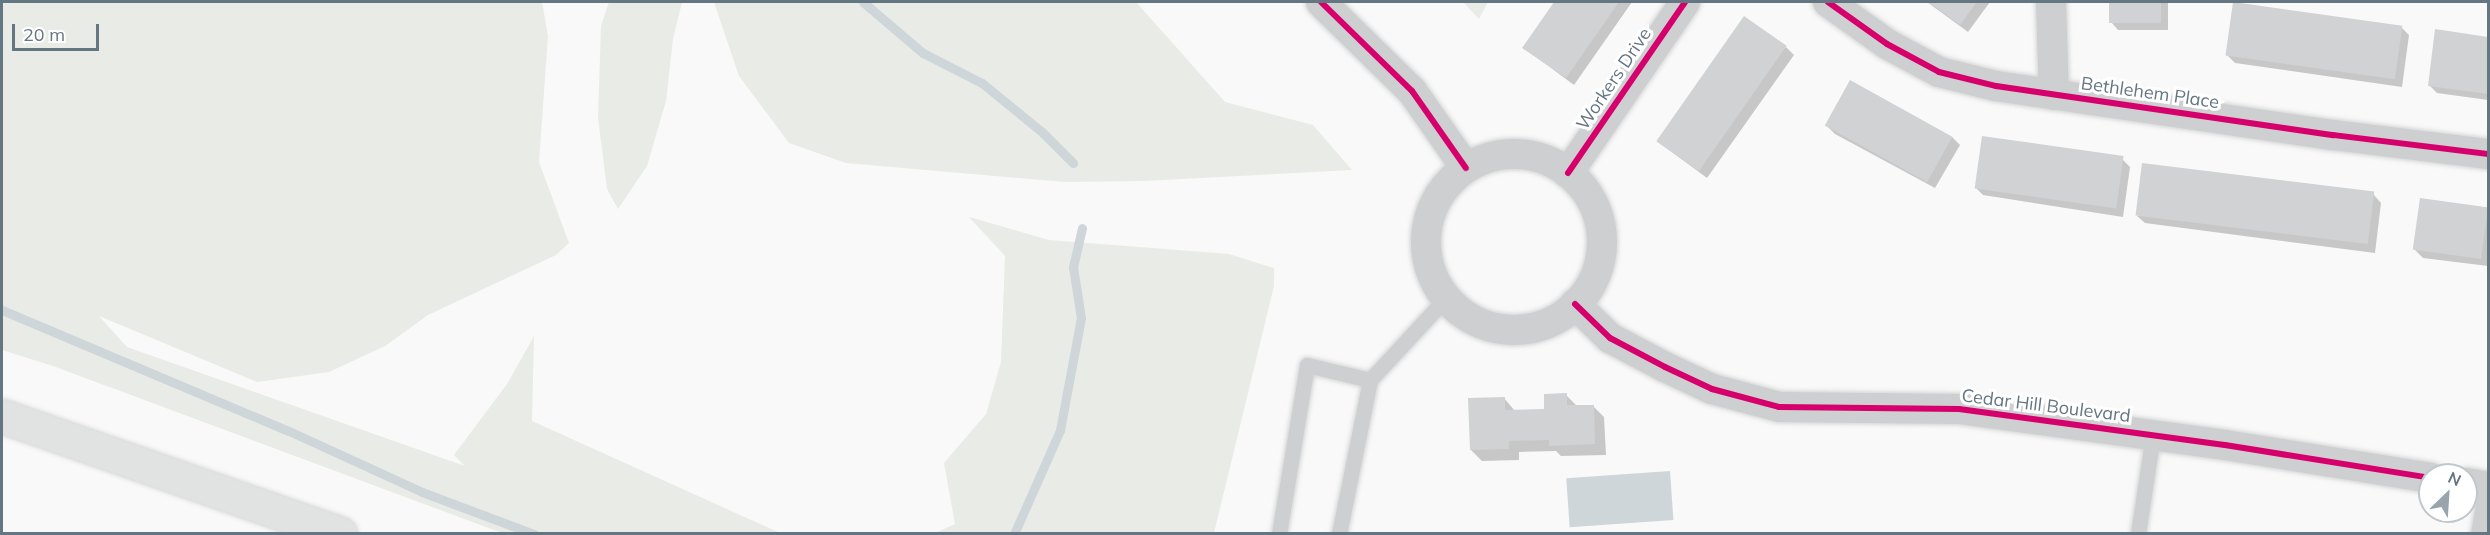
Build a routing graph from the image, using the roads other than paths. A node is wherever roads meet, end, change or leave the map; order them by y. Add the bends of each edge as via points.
1 (1321, 2) edge
2 (1684, 2) edge
3 (1828, 2) edge
4 (2051, 2) edge
5 (2054, 95) junction
6 (2488, 154) edge
7 (1466, 168) junction
8 (1568, 173) junction
9 (1446, 298) junction
10 (1575, 304) junction
11 (1370, 380) junction
12 (2, 416) edge
13 (2152, 435) junction
14 (2418, 476) edge
15 (2480, 485) edge
16 (340, 534) edge
17 (1279, 534) edge
18 (1339, 534) edge
19 (2138, 534) edge
20 (2478, 534) edge

1 - 7 street via 1412,91
2 - 8 street, Workers Drive
3 - 5 street, Bethlehem Place via 1887,44 1939,72
4 - 5 street
5 - 6 street, Bethlehem Place
7 - 8 street via 1480,160 1507,154 1534,156
7 - 9 street via 1439,195 1428,220 1425,248 1431,274
8 - 10 street via 1581,184 1595,208 1602,235 1599,263 1589,288
9 - 10 street via 1466,316 1492,327 1520,330 1547,324
9 - 11 lane
10 - 13 street, Cedar Hill Boulevard via 1610,339 1665,367 1712,389 1779,407 1959,410
11 - 17 lane via 1307,365
11 - 18 lane
12 - 16 highway
13 - 14 street, Cedar Hill Boulevard
13 - 19 lane
15 - 20 lane

